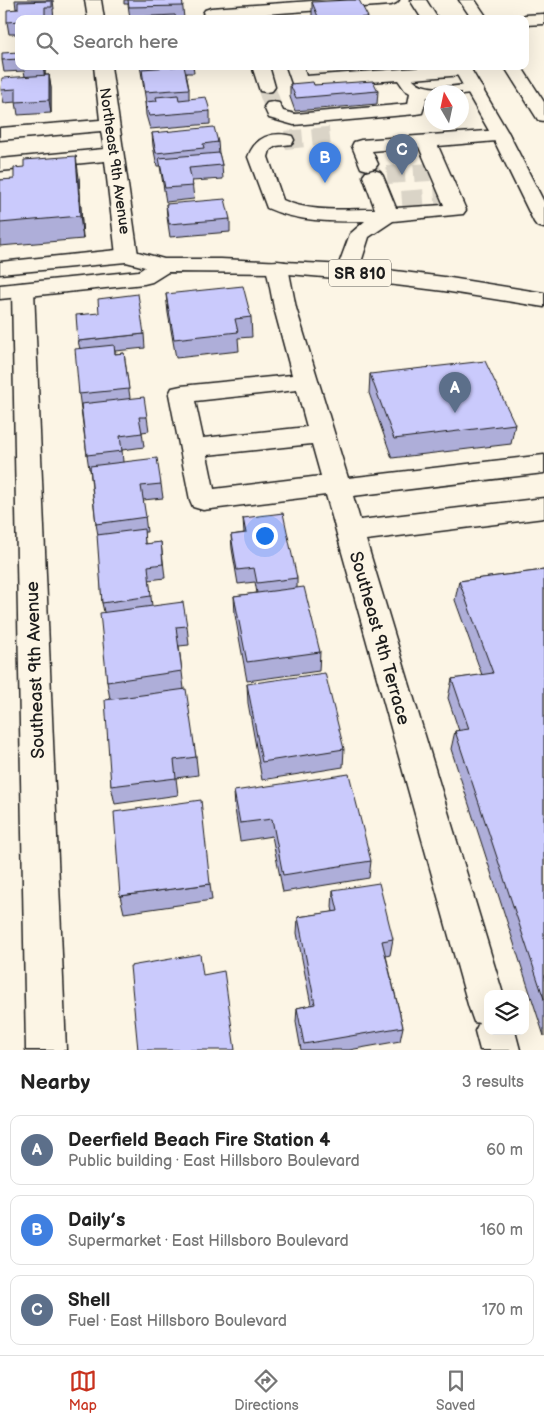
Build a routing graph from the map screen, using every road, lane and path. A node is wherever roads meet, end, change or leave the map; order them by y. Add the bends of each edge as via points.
1 (94, 0) edge
2 (391, 0) edge
3 (418, 0) edge
4 (466, 0) edge
5 (372, 1) edge
6 (268, 4) edge
7 (210, 11) edge
8 (298, 13) edge
9 (96, 15) edge
10 (239, 15) edge
11 (427, 15) edge
12 (477, 15) edge
13 (544, 19) edge
14 (529, 20) edge
15 (103, 70) edge
16 (261, 70) edge
17 (295, 70) edge
18 (400, 70) edge
19 (463, 70) edge
20 (515, 70) edge
21 (266, 87) tunnel mouth
22 (473, 88) junction
23 (419, 92) junction
24 (273, 107) tunnel mouth
25 (544, 116) edge
26 (110, 125) junction
27 (0, 134) edge
28 (345, 135) dead end
29 (501, 136) junction
30 (285, 140) tunnel mouth
31 (114, 154) junction
32 (0, 165) edge
33 (436, 174) junction
34 (380, 181) junction
35 (544, 222) edge
36 (127, 255) junction
37 (163, 266) junction
38 (277, 267) junction
39 (0, 268) edge
40 (347, 272) junction
41 (12, 291) edge
42 (544, 300) edge
43 (306, 381) junction
44 (321, 434) junction
45 (192, 448) junction
46 (544, 464) edge
47 (336, 487) junction
48 (544, 508) edge
49 (349, 532) junction
50 (484, 994) edge
51 (495, 1035) edge
52 (46, 1050) edge
53 (500, 1050) edge

1 - 9 street
2 - 5 street
3 - 11 street
4 - 12 street
5 - 8 street
6 - 8 street
6 - 10 street
7 - 10 street
13 - 14 street
15 - 26 street, Northeast 9th Avenue
16 - 21 street
17 - 18 street via 299,82
18 - 23 street via 408,84
19 - 22 street
20 - 25 street
22 - 23 street
22 - 29 street
23 - 24 street via 416,109 294,120 275,114
26 - 27 street
26 - 31 street, Northeast 9th Avenue
28 - 34 street via 353,138
29 - 33 street
29 - 35 street
30 - 34 street via 272,141 261,147 258,157 274,204 286,211 322,214
31 - 32 street
31 - 36 street, Northeast 9th Avenue
33 - 34 street
33 - 34 street via 456,210
34 - 40 street
36 - 37 street, SR 810
36 - 39 street, SR 810
37 - 38 street, SR 810
37 - 41 street, SR 810 via 144,277
38 - 40 street, SR 810
38 - 43 street, Southeast 9th Terrace
40 - 42 street, SR 810
41 - 52 street, Southeast 9th Avenue
43 - 44 street, Southeast 9th Terrace
43 - 45 street via 181,394
44 - 45 street
44 - 47 street, Southeast 9th Terrace
45 - 47 street via 203,500
46 - 47 street
47 - 49 street, Southeast 9th Terrace
48 - 49 street
49 - 50 street, Southeast 9th Terrace
51 - 53 street

